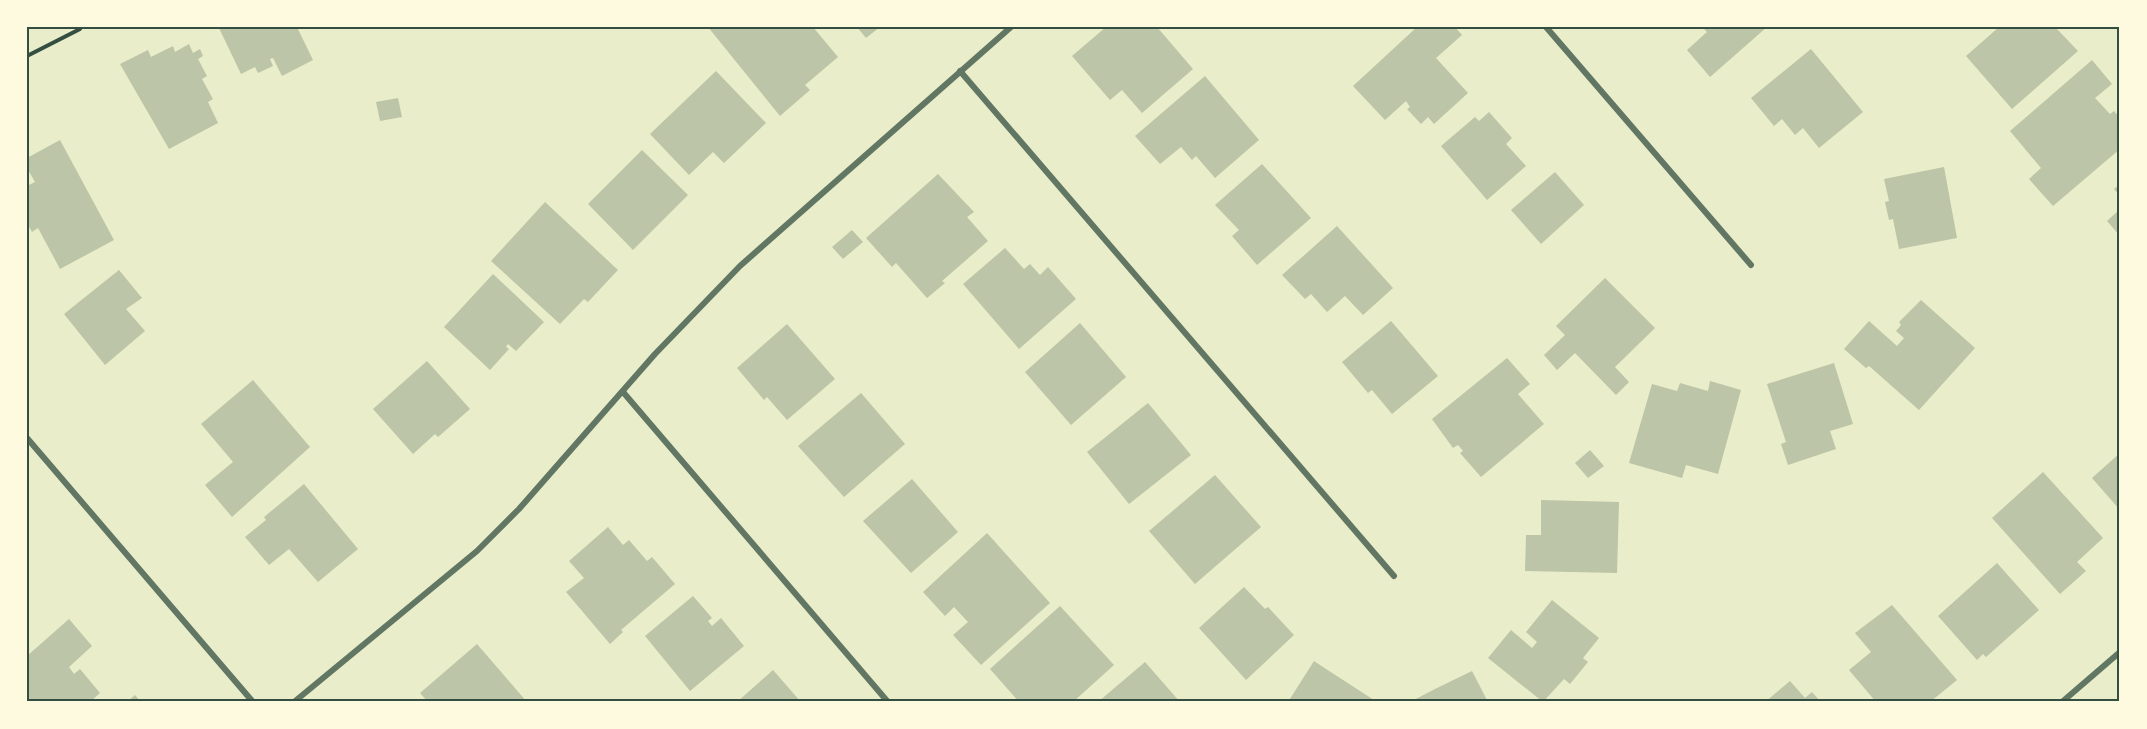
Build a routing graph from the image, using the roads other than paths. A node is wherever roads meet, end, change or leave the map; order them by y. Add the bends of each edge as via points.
1 (1011, 27) edge
2 (1546, 27) edge
3 (960, 71) junction
4 (1751, 265) dead end
5 (622, 392) junction
6 (27, 438) edge
7 (1394, 576) dead end
8 (2120, 652) edge
9 (253, 702) edge
10 (294, 702) edge
11 (888, 702) edge
12 (2062, 702) edge

1 - 3 street
2 - 4 street
3 - 5 street via 740,266
3 - 7 street
5 - 10 street via 477,551
5 - 11 street
6 - 9 street
8 - 12 street

